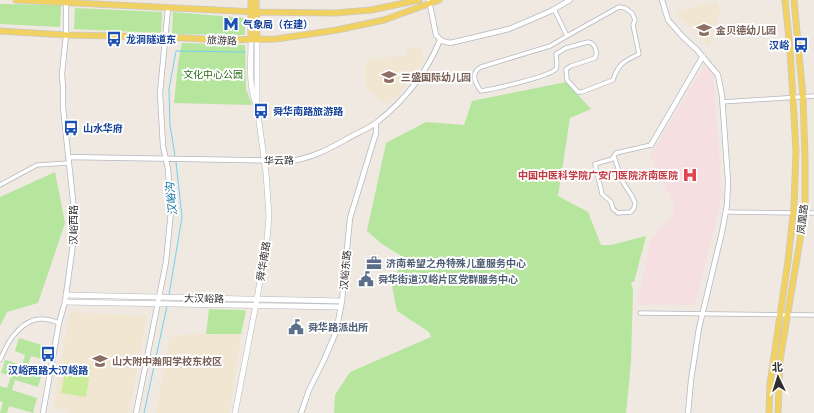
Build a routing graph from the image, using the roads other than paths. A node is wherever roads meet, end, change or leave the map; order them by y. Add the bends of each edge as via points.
1 (16, 0) edge
2 (251, 0) edge
3 (256, 0) edge
4 (420, 0) edge
5 (439, 0) edge
6 (570, 0) edge
7 (662, 0) edge
8 (785, 0) edge
9 (794, 0) edge
10 (66, 2) junction
11 (429, 2) edge
12 (168, 8) junction
13 (554, 9) junction
14 (253, 12) junction
15 (0, 31) edge
16 (66, 35) junction
17 (567, 36) junction
18 (165, 37) junction
19 (254, 40) junction
20 (440, 40) junction
21 (703, 56) junction
22 (814, 96) edge
23 (792, 97) junction
24 (803, 97) junction
25 (722, 102) junction
26 (376, 123) junction
27 (651, 145) joint
28 (614, 156) junction
29 (166, 159) junction
30 (69, 160) junction
31 (265, 160) junction
32 (0, 185) edge
33 (726, 212) junction
34 (794, 213) junction
35 (804, 213) junction
36 (814, 214) edge
37 (66, 295) junction
38 (158, 297) junction
39 (257, 299) junction
40 (342, 301) junction
41 (65, 302) junction
42 (157, 304) junction
43 (256, 306) junction
44 (341, 307) junction
45 (640, 313) dead end
46 (702, 313) junction
47 (779, 314) junction
48 (787, 314) junction
49 (814, 314) edge
50 (59, 323) junction
51 (0, 360) edge
52 (43, 413) edge
53 (136, 413) edge
54 (235, 413) edge
55 (301, 413) edge
56 (688, 413) edge
57 (768, 413) edge
58 (778, 413) edge

1 - 10 main road
2 - 14 main road, 舜华南路
3 - 14 main road, 舜华南路
4 - 14 main road via 371,10 335,13
5 - 11 main road, 旅游路
6 - 13 street
7 - 21 street via 668,20
8 - 23 main road, 凤凰路
9 - 24 main road, 凤凰路
10 - 12 main road
10 - 16 street, 汉峪西路
11 - 19 main road, 旅游路 via 384,20 337,30
11 - 20 street via 436,35
12 - 14 main road
12 - 18 street
13 - 17 street
13 - 20 street via 509,29 450,43
14 - 19 main road, 舜华南路
15 - 16 main road, 旅游路
16 - 18 main road, 旅游路
16 - 30 street, 汉峪西路 via 62,107
17 - 17 street via 550,46 477,69 474,73 477,86 482,90 495,89 548,74 556,69 556,54 566,48 591,42 597,55 595,58 566,69 567,80 578,92 582,92 613,80 622,63 639,54 635,20 632,13 625,8 618,7
18 - 19 main road, 旅游路
18 - 29 street via 160,93
19 - 31 main road, 舜华南路 via 252,96 257,107
20 - 26 street, 华云路 via 403,99
21 - 25 street via 718,75
21 - 27 street
22 - 24 street
23 - 24 street
23 - 25 street
23 - 34 main road, 凤凰路 via 796,151
24 - 35 main road, 凤凰路
25 - 33 street via 728,181
26 - 31 street, 华云路 via 305,159
26 - 40 street, 汉峪东路 via 376,133 350,218
27 - 28 street via 616,153
28 - 28 street via 595,164 600,189 618,213 631,212 635,203 622,181
29 - 30 street, 华云路
29 - 31 street, 华云路
29 - 38 street via 171,211 166,262
30 - 32 street via 37,165
30 - 37 street, 汉峪西路 via 75,230
31 - 39 main road, 舜华南路 via 269,216
33 - 34 street
33 - 46 street
34 - 47 main road, 凤凰路
35 - 36 street
35 - 48 main road, 凤凰路
37 - 38 main road, 大汉峪路
37 - 41 street, 汉峪西路
38 - 39 main road, 大汉峪路
38 - 42 street
39 - 40 main road, 大汉峪路
39 - 43 main road, 舜华南路
40 - 44 street, 汉峪东路
41 - 42 main road, 大汉峪路
41 - 50 street, 汉峪西路
42 - 43 main road, 大汉峪路
42 - 53 street
43 - 44 main road, 大汉峪路
43 - 54 main road, 舜华南路
44 - 55 street, 汉峪东路 via 334,338
45 - 46 street
46 - 47 street
46 - 56 street
47 - 48 street
47 - 57 main road, 凤凰路
48 - 49 street
48 - 58 main road, 凤凰路 via 780,360
50 - 51 street via 48,318 32,320 13,335
50 - 52 street, 汉峪西路

